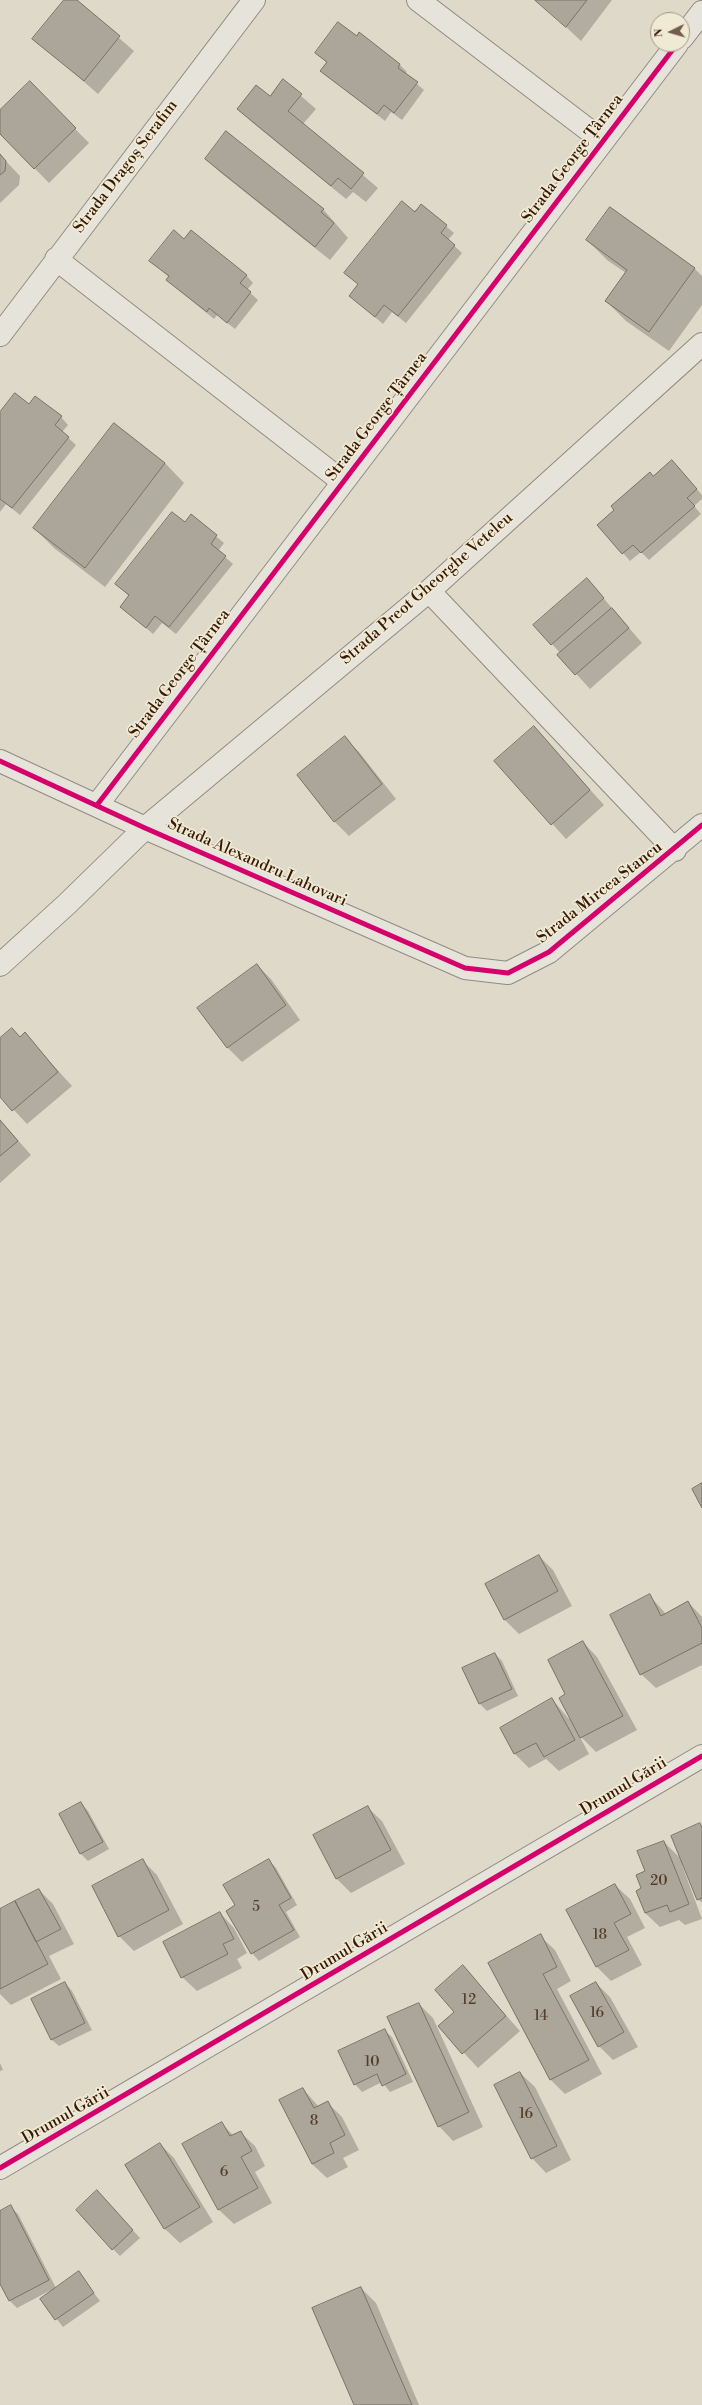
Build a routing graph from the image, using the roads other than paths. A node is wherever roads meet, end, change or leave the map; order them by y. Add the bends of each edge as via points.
1 (254, 0) edge
2 (418, 0) edge
3 (702, 12) edge
4 (690, 28) edge
5 (671, 52) edge
6 (603, 141) junction
7 (56, 259) junction
8 (0, 335) edge
9 (702, 344) edge
10 (343, 482) junction
11 (429, 591) junction
12 (0, 761) edge
13 (97, 805) junction
14 (702, 826) edge
15 (145, 828) junction
16 (675, 850) junction
17 (0, 965) edge
18 (508, 973) joint
19 (702, 1756) edge
20 (0, 2168) edge

1 - 7 street, Strada Dragoș Serafim
2 - 6 street
3 - 4 street
5 - 6 street, Strada George Țârnea
6 - 10 street, Strada George Țârnea
7 - 8 street, Strada Dragoș Serafim
7 - 10 street
9 - 11 street, Strada Preot Gheorghe Veteleu
10 - 13 street, Strada George Țârnea
11 - 15 street, Strada Preot Gheorghe Veteleu
11 - 16 street
12 - 13 street, Strada Alexandru Lahovari
13 - 15 street, Strada Alexandru Lahovari
14 - 16 street, Strada Mircea Stancu
15 - 17 street, Strada Preot Gheorghe Veteleu
15 - 18 street, Strada Alexandru Lahovari via 465,968
16 - 18 street, Strada Mircea Stancu via 549,952
19 - 20 street, Drumul Gării

